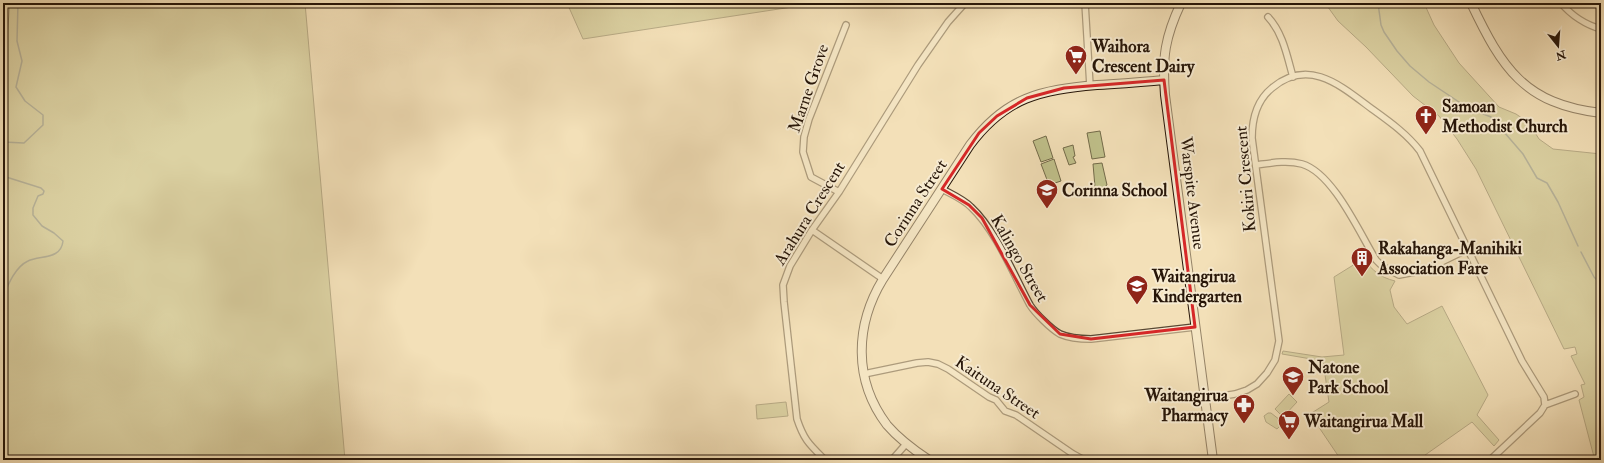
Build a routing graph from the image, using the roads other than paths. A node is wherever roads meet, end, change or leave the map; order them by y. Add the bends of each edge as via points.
1 (965, 3) edge
2 (1085, 3) edge
3 (1181, 3) edge
4 (1471, 3) edge
5 (1561, 3) edge
6 (1268, 17) dead end
7 (846, 25) dead end
8 (1601, 29) edge
9 (1293, 77) junction
10 (1164, 80) junction
11 (1090, 86) junction
12 (1601, 113) edge
13 (1256, 165) junction
14 (942, 189) junction
15 (839, 192) junction
16 (812, 230) junction
17 (1468, 249) junction
18 (883, 279) junction
19 (1195, 327) junction
20 (864, 374) junction
21 (1575, 394) dead end
22 (1204, 399) junction
23 (1545, 405) junction
24 (906, 444) junction
25 (1492, 459) edge
26 (825, 460) edge
27 (892, 460) edge
28 (929, 460) edge
29 (1084, 460) edge
30 (1213, 460) edge

1 - 15 street, Arahura Crescent via 948,22 918,65
2 - 11 street
3 - 10 street, Warspite Avenue via 1167,38 1163,64
4 - 12 street via 1495,50 1522,82 1558,104
5 - 8 street via 1577,17
6 - 9 street via 1280,35
7 - 15 street, Marne Grove via 809,119 803,152 811,177
9 - 13 street, Kokiri Crescent via 1271,89 1257,107 1252,126
9 - 17 street, Kokiri Crescent via 1308,75 1334,82 1409,137 1424,157
10 - 11 street, Corinna Street
10 - 19 street, Warspite Avenue
11 - 14 street, Corinna Street via 1046,91 1027,98 994,118 979,133
13 - 17 street via 1294,162 1308,166 1320,174 1335,191 1376,260 1399,275 1425,270
13 - 22 street, Kokiri Crescent via 1279,341 1275,360 1262,379 1247,390
14 - 18 street, Corinna Street
14 - 19 street, Kalingo Street via 969,205 982,218 991,230 1030,305 1060,334 1091,339
15 - 16 street, Arahura Crescent
16 - 18 street
16 - 26 street, Arahura Crescent via 790,266 783,285 798,419 802,435
17 - 23 street, Kokiri Crescent via 1522,361 1544,397
18 - 20 street, Corinna Street via 871,301 863,329
19 - 22 street, Warspite Avenue
20 - 24 street, Corinna Street via 877,408 888,425
20 - 29 street, Kaituna Street via 917,363 938,364
21 - 23 street
22 - 30 street, Warspite Avenue
23 - 25 street via 1540,413
24 - 27 street
24 - 28 street, Corinna Street

